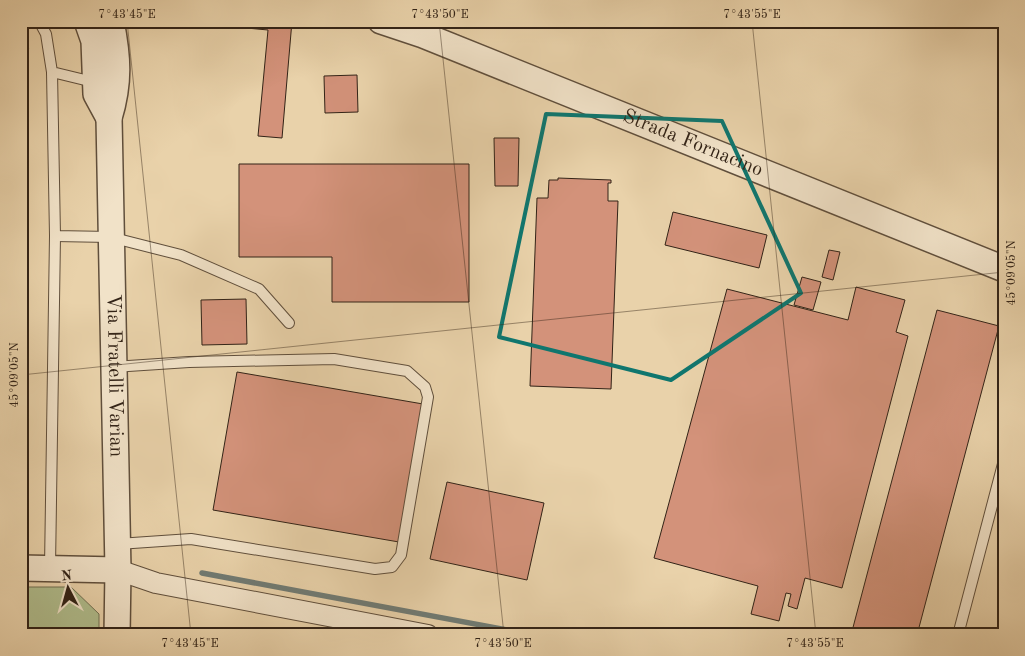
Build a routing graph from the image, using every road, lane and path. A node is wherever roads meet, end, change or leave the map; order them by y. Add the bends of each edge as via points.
1 (39, 21) edge
2 (87, 21) edge
3 (111, 21) edge
4 (381, 21) edge
5 (21, 48) edge
6 (30, 50) dead end
7 (52, 72) junction
8 (106, 79) junction
9 (55, 236) junction
10 (110, 237) junction
11 (1004, 269) edge
12 (289, 322) dead end
13 (112, 367) junction
14 (1004, 460) edge
15 (117, 544) junction
16 (50, 567) junction
17 (21, 568) edge
18 (118, 570) junction
19 (117, 635) edge
20 (428, 635) edge
21 (958, 635) edge

1 - 7 lane via 46,34
2 - 8 street, Via Fratelli Varian
3 - 8 street, Via Fratelli Varian via 116,48
4 - 11 street, Strada Fornacino
5 - 6 path
7 - 8 lane via 85,80
7 - 9 lane
8 - 10 street, Via Fratelli Varian via 117,92 109,118
9 - 10 lane
9 - 16 lane
10 - 12 lane via 161,249 259,289
10 - 13 street, Via Fratelli Varian
13 - 15 street, Via Fratelli Varian
13 - 15 lane via 189,362 334,360 407,371 425,387 428,397 401,555 392,567 375,569 191,539
14 - 21 lane
15 - 18 street, Via Fratelli Varian
16 - 17 street
16 - 18 street
18 - 19 street, Via Fratelli Varian
18 - 20 street via 156,583

